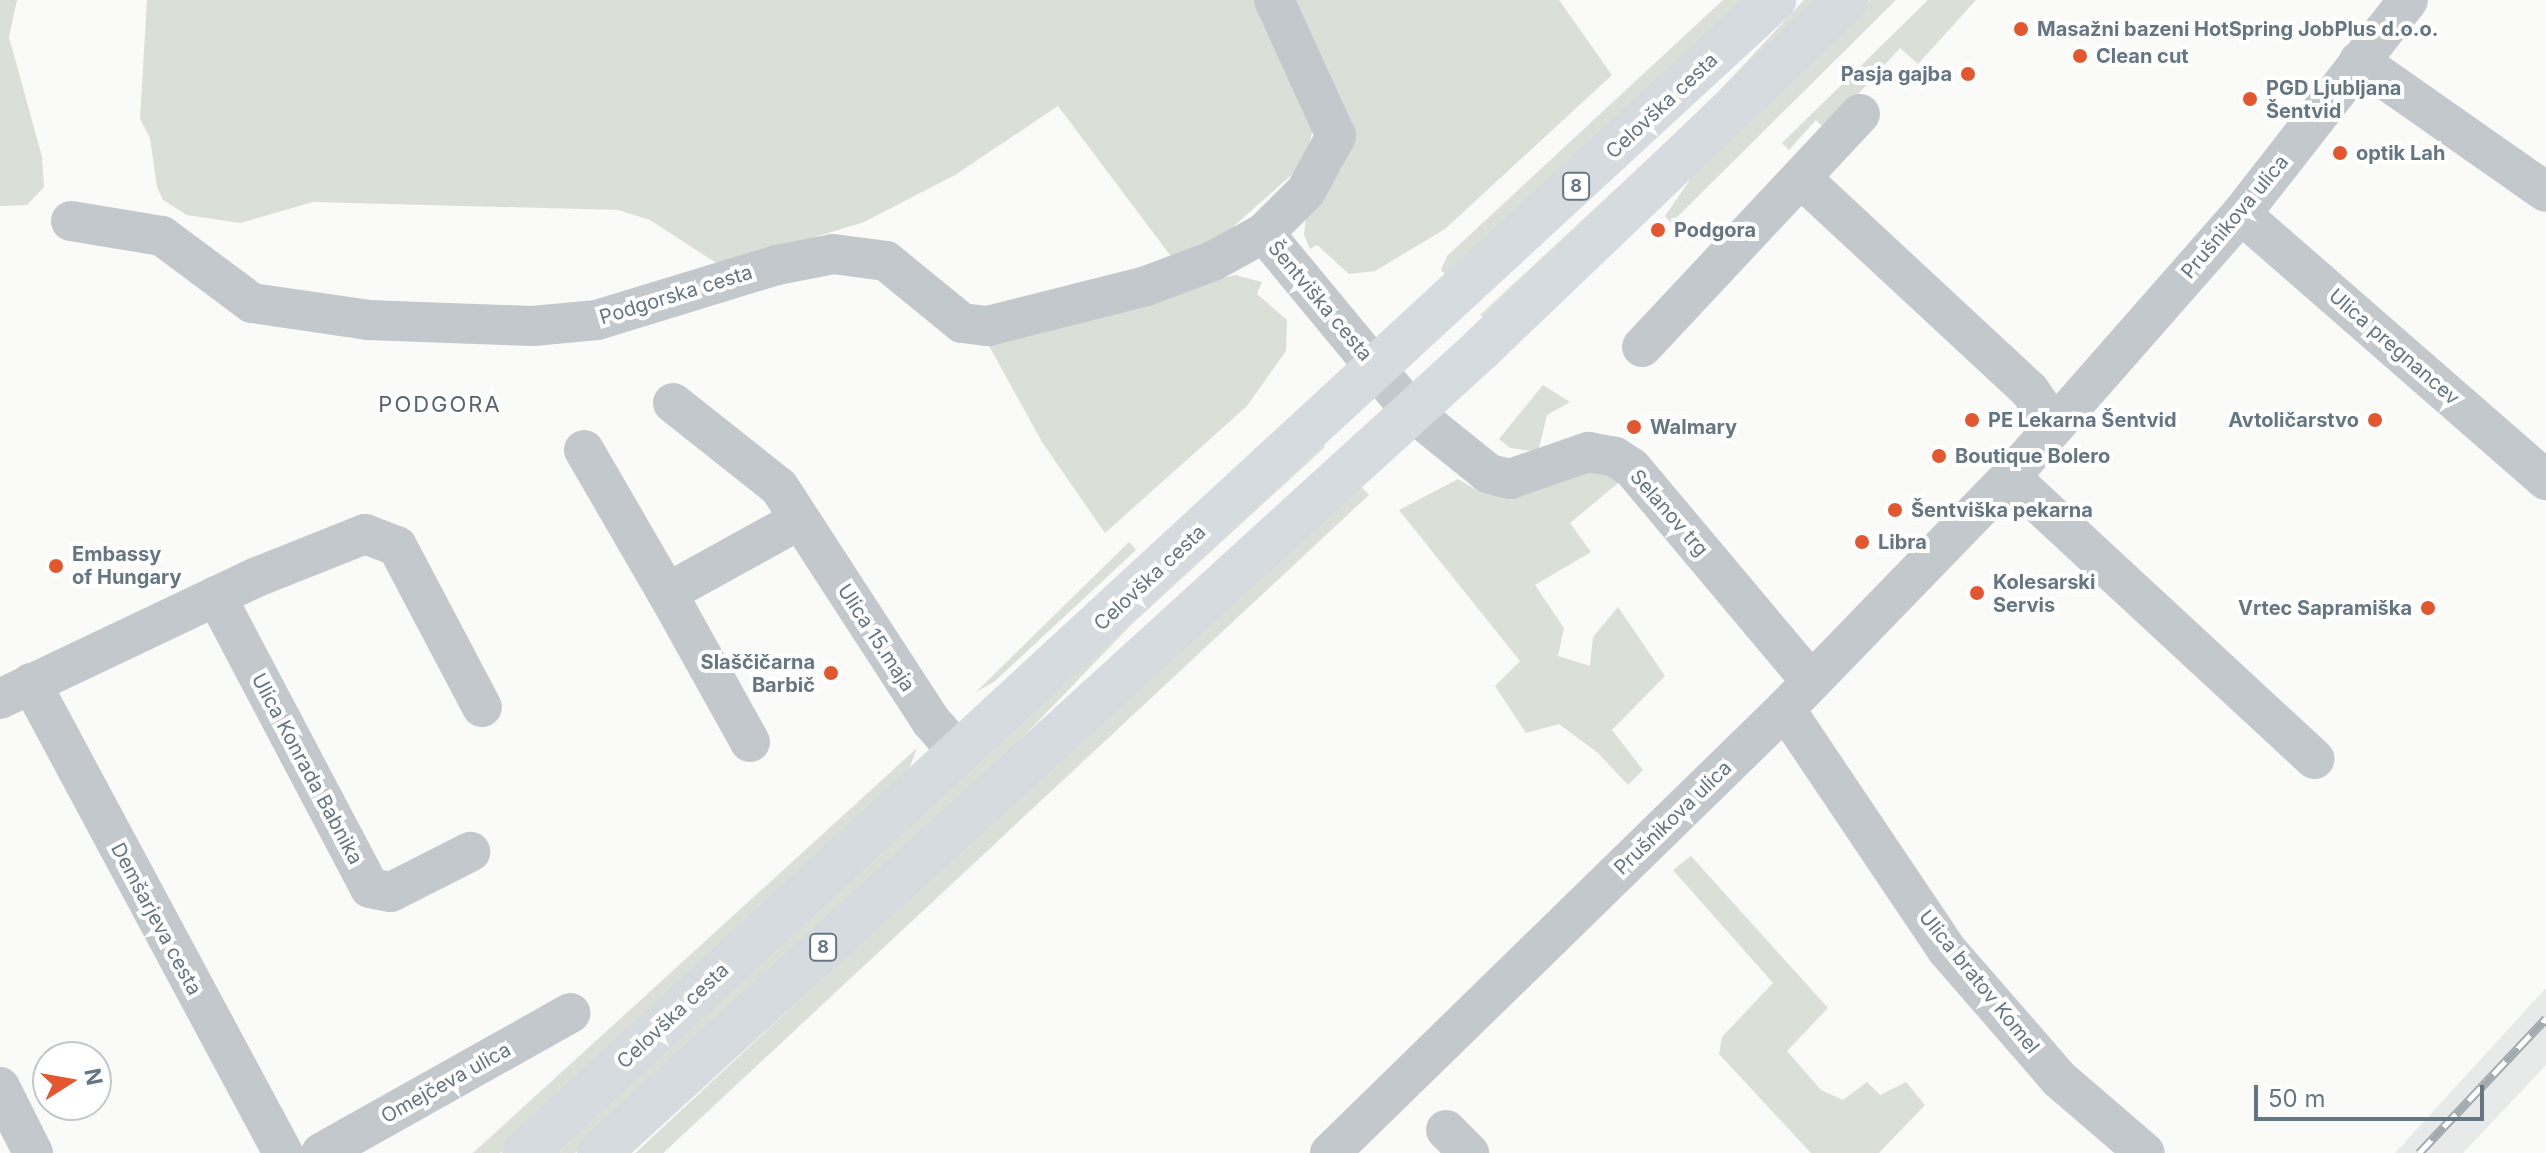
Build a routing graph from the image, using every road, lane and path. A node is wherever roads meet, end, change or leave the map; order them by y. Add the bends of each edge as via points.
1 (1274, 0) edge
2 (1774, 0) edge
3 (1846, 0) edge
4 (2408, 0) edge
5 (2359, 61) junction
6 (1860, 114) dead end
7 (1802, 179) junction
8 (2546, 192) edge
9 (2241, 214) junction
10 (71, 221) dead end
11 (1264, 233) junction
12 (1642, 347) dead end
13 (1376, 369) junction
14 (673, 403) dead end
15 (1411, 411) junction
16 (2054, 426) junction
17 (584, 450) dead end
18 (2010, 477) junction
19 (2546, 480) edge
20 (799, 520) junction
21 (667, 593) junction
22 (216, 596) junction
23 (15, 691) edge
24 (1798, 695) junction
25 (482, 707) dead end
26 (750, 742) dead end
27 (959, 753) junction
28 (2314, 759) dead end
29 (470, 852) dead end
30 (570, 1013) dead end
31 (0, 1087) edge
32 (33, 1153) edge
33 (283, 1153) edge
34 (321, 1153) edge
35 (524, 1153) edge
36 (599, 1153) edge
37 (1330, 1153) edge
38 (2145, 1153) edge

1 - 11 street, Podgorska cesta via 1336,136 1306,191
2 - 13 main road, Celovška cesta / 8
3 - 15 main road, 8
4 - 5 street, Prušnikova ulica
5 - 8 street
5 - 9 street, Prušnikova ulica
6 - 7 street
7 - 12 street
7 - 16 street via 2030,391
9 - 16 street, Prušnikova ulica
9 - 19 street, Ulica pregnancev
10 - 11 street, Podgorska cesta via 162,236 252,303 368,320 518,326 597,320 777,265 833,254 886,261 962,323 988,326 1146,286 1213,261
11 - 13 street, Šentviška cesta
13 - 15 street, Selanov trg
13 - 27 main road, Celovška cesta / 8
14 - 20 street, Ulica 15.maja via 779,487
15 - 24 street, Selanov trg via 1489,474 1510,479 1588,452 1615,457 1646,482
15 - 36 main road, 8
16 - 18 street, Prušnikova ulica
17 - 21 street
18 - 24 street, Prušnikova ulica
18 - 28 street
20 - 21 street
20 - 27 street, Ulica 15.maja via 931,721
21 - 26 street
22 - 23 street
22 - 25 street via 365,534 397,546
22 - 29 street, Ulica Konrada Babnika via 370,888 391,892
23 - 33 street, Demšarjeva cesta
24 - 37 street, Prušnikova ulica
24 - 38 street, Ulica bratov Komel via 1947,950 2059,1079
27 - 35 main road, Celovška cesta / 8
30 - 34 street, Omejčeva ulica
31 - 32 street

